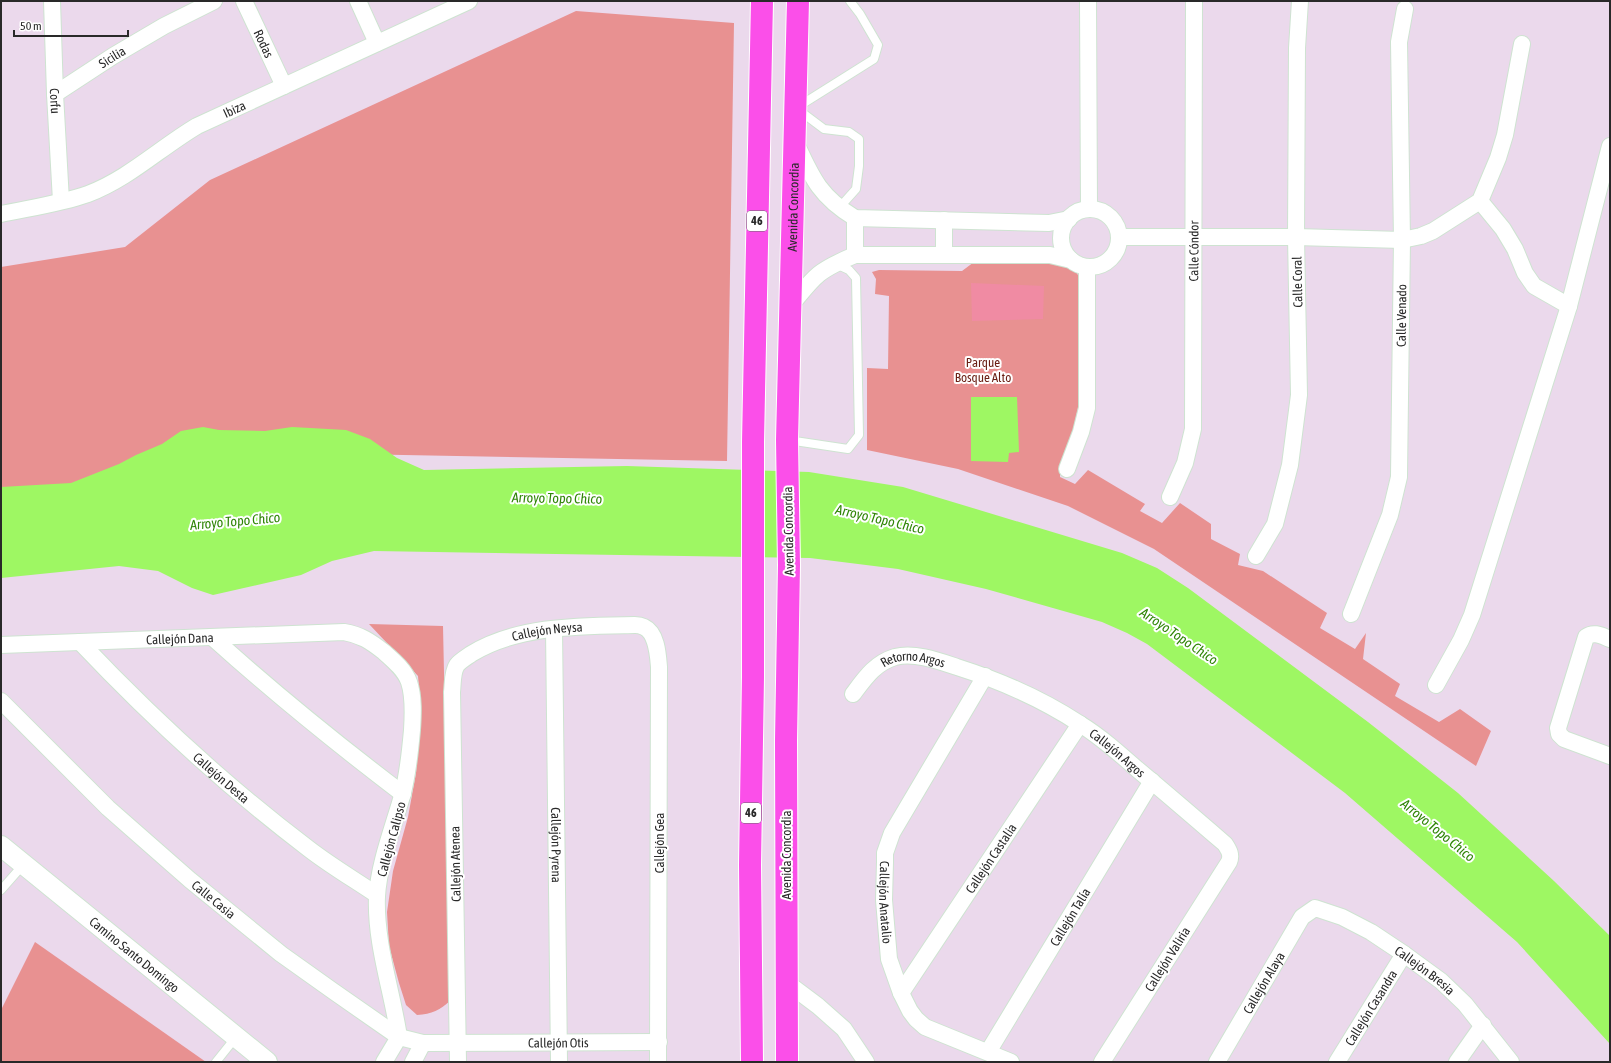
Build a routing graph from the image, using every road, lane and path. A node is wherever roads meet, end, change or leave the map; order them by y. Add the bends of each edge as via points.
1 (52, 1) edge
2 (214, 1) edge
3 (244, 1) edge
4 (358, 1) edge
5 (469, 1) edge
6 (798, 1) edge
7 (850, 1) edge
8 (1088, 1) edge
9 (1194, 1) edge
10 (1300, 1) edge
11 (760, 4) edge
12 (1406, 10) dead end
13 (377, 43) junction
14 (1522, 44) dead end
15 (284, 86) junction
16 (55, 94) junction
17 (796, 108) junction
18 (795, 139) junction
19 (1610, 146) edge
20 (61, 201) junction
21 (1480, 201) junction
22 (839, 208) junction
23 (1089, 209) junction
24 (1, 214) edge
25 (854, 218) junction
26 (1069, 219) junction
27 (944, 220) junction
28 (1119, 236) junction
29 (1193, 237) junction
30 (1296, 237) junction
31 (1402, 240) junction
32 (855, 255) junction
33 (944, 255) junction
34 (1071, 260) junction
35 (836, 264) junction
36 (1087, 267) junction
37 (791, 305) junction
38 (1569, 306) junction
39 (787, 440) junction
40 (1067, 469) dead end
41 (1170, 497) dead end
42 (1256, 556) dead end
43 (1351, 614) dead end
44 (645, 627) joint
45 (554, 628) junction
46 (358, 634) joint
47 (212, 637) junction
48 (1610, 639) edge
49 (80, 642) junction
50 (1, 644) edge
51 (457, 666) joint
52 (985, 676) junction
53 (1436, 685) dead end
54 (853, 694) dead end
55 (1, 702) edge
56 (1080, 724) junction
57 (1610, 756) edge
58 (1152, 781) junction
59 (403, 794) junction
60 (1, 846) edge
61 (1230, 855) joint
62 (23, 864) junction
63 (1, 890) edge
64 (377, 895) junction
65 (1316, 908) joint
66 (1404, 954) junction
67 (786, 982) junction
68 (901, 993) junction
69 (1483, 1025) junction
70 (236, 1036) junction
71 (399, 1036) junction
72 (659, 1042) junction
73 (458, 1043) junction
74 (560, 1043) junction
75 (423, 1044) junction
76 (988, 1052) junction
77 (216, 1062) edge
78 (268, 1062) edge
79 (384, 1062) edge
80 (413, 1062) edge
81 (458, 1062) edge
82 (559, 1062) edge
83 (658, 1062) edge
84 (752, 1062) edge
85 (787, 1062) edge
86 (866, 1062) edge
87 (1011, 1062) edge
88 (1102, 1062) edge
89 (1217, 1062) edge
90 (1338, 1062) edge
91 (1457, 1062) edge
92 (1511, 1062) edge

1 - 16 street, Corfu
2 - 16 street, Sicilia via 119,52
3 - 15 street, Rodas
4 - 13 street
5 - 13 street, Ibiza
6 - 17 main road, Avenida Concordia
7 - 17 lane via 878,45 874,59
8 - 23 street
9 - 29 street, Calle Cóndor
10 - 30 street, Calle Coral via 1297,48
11 - 84 main road, 46 via 753,442 750,864
12 - 31 street, Calle Venado via 1399,42
13 - 15 street, Ibiza
14 - 21 street via 1505,135
15 - 20 street, Ibiza via 197,126 115,181 88,194
16 - 20 street, Corfu
17 - 18 main road, Avenida Concordia
17 - 22 lane via 824,129 849,132 859,139 856,189
18 - 22 street via 814,181 827,198
18 - 37 main road, Avenida Concordia
19 - 38 street
20 - 24 street, Ibiza
21 - 31 street via 1432,231
21 - 38 street via 1503,229 1534,286
22 - 25 street
23 - 26 street via 1074,214
23 - 28 street via 1100,211 1109,217 1116,226
25 - 27 street
25 - 32 street
26 - 27 street via 1049,223
26 - 34 street via 1061,235 1065,253
27 - 33 street
28 - 29 street
28 - 36 street via 1114,256 1097,267
29 - 30 street
29 - 41 street, Calle Cóndor via 1193,429 1185,463
30 - 31 street
30 - 42 street, Calle Coral via 1299,396 1290,465 1275,524
31 - 43 street, Calle Venado via 1399,477 1390,515
32 - 33 street
32 - 35 street
33 - 34 street via 1050,255
34 - 36 street
35 - 37 street via 819,274
35 - 39 lane via 849,270 856,278 859,435 848,449
36 - 40 street via 1087,408
37 - 39 main road, Avenida Concordia
38 - 53 street via 1472,615
39 - 67 main road, Avenida Concordia via 789,565
44 - 45 street, Callejón Neysa via 626,625
44 - 72 street, Callejón Gea via 652,635 657,649 659,667
45 - 51 street, Callejón Neysa via 523,633 481,648
45 - 74 street, Callejón Pyrena
46 - 47 street, Callejón Dana via 327,632
46 - 59 street, Callejón Calipso via 392,659 409,681 413,719
47 - 49 street, Callejón Dana
47 - 59 street via 314,726
48 - 57 street via 1596,634 1586,637 1558,728 1564,739
49 - 50 street, Callejón Dana
49 - 64 street, Callejón Desta via 149,714 248,801 310,850
51 - 73 street, Callejón Atenea via 452,692
52 - 54 street, Retorno Argos via 917,656 897,657 878,665
52 - 56 street, Callejón Argos via 1035,698
52 - 68 street, Callejón Anatalio via 892,834 886,852 884,900 889,959
55 - 71 street, Calle Casia via 108,808 190,880 281,954
56 - 58 street, Callejón Argos
56 - 68 street, Callejón Castalia
58 - 61 street, Callejón Argos via 1225,844
58 - 76 street, Callejón Talía
59 - 64 street, Callejón Calipso via 385,852
60 - 62 street, Camino Santo Domingo
61 - 88 street, Callejón Valiria via 1229,862
62 - 63 lane
62 - 70 street, Camino Santo Domingo
64 - 71 street, Callejón Calipso via 380,939
65 - 66 street, Callejón Bresia via 1342,917 1371,932
65 - 89 street, Callejón Alaya via 1302,917
66 - 69 street, Callejón Bresia via 1440,981
66 - 90 street, Callejón Casandra
67 - 85 main road, Avenida Concordia
67 - 86 street via 844,1029
68 - 76 street, Callejón Anatalio via 910,1011 925,1027
69 - 91 street
69 - 92 street, Callejón Bresia
70 - 77 lane
70 - 78 street, Camino Santo Domingo
71 - 75 street, Calle Casia
71 - 79 street
72 - 74 street, Callejón Otis
72 - 83 street, Callejón Gea
73 - 74 street, Callejón Otis
73 - 75 street, Calle Casia
73 - 81 street, Callejón Atenea
74 - 82 street, Callejón Pyrena
75 - 80 street
76 - 87 street, Callejón Anatalio

